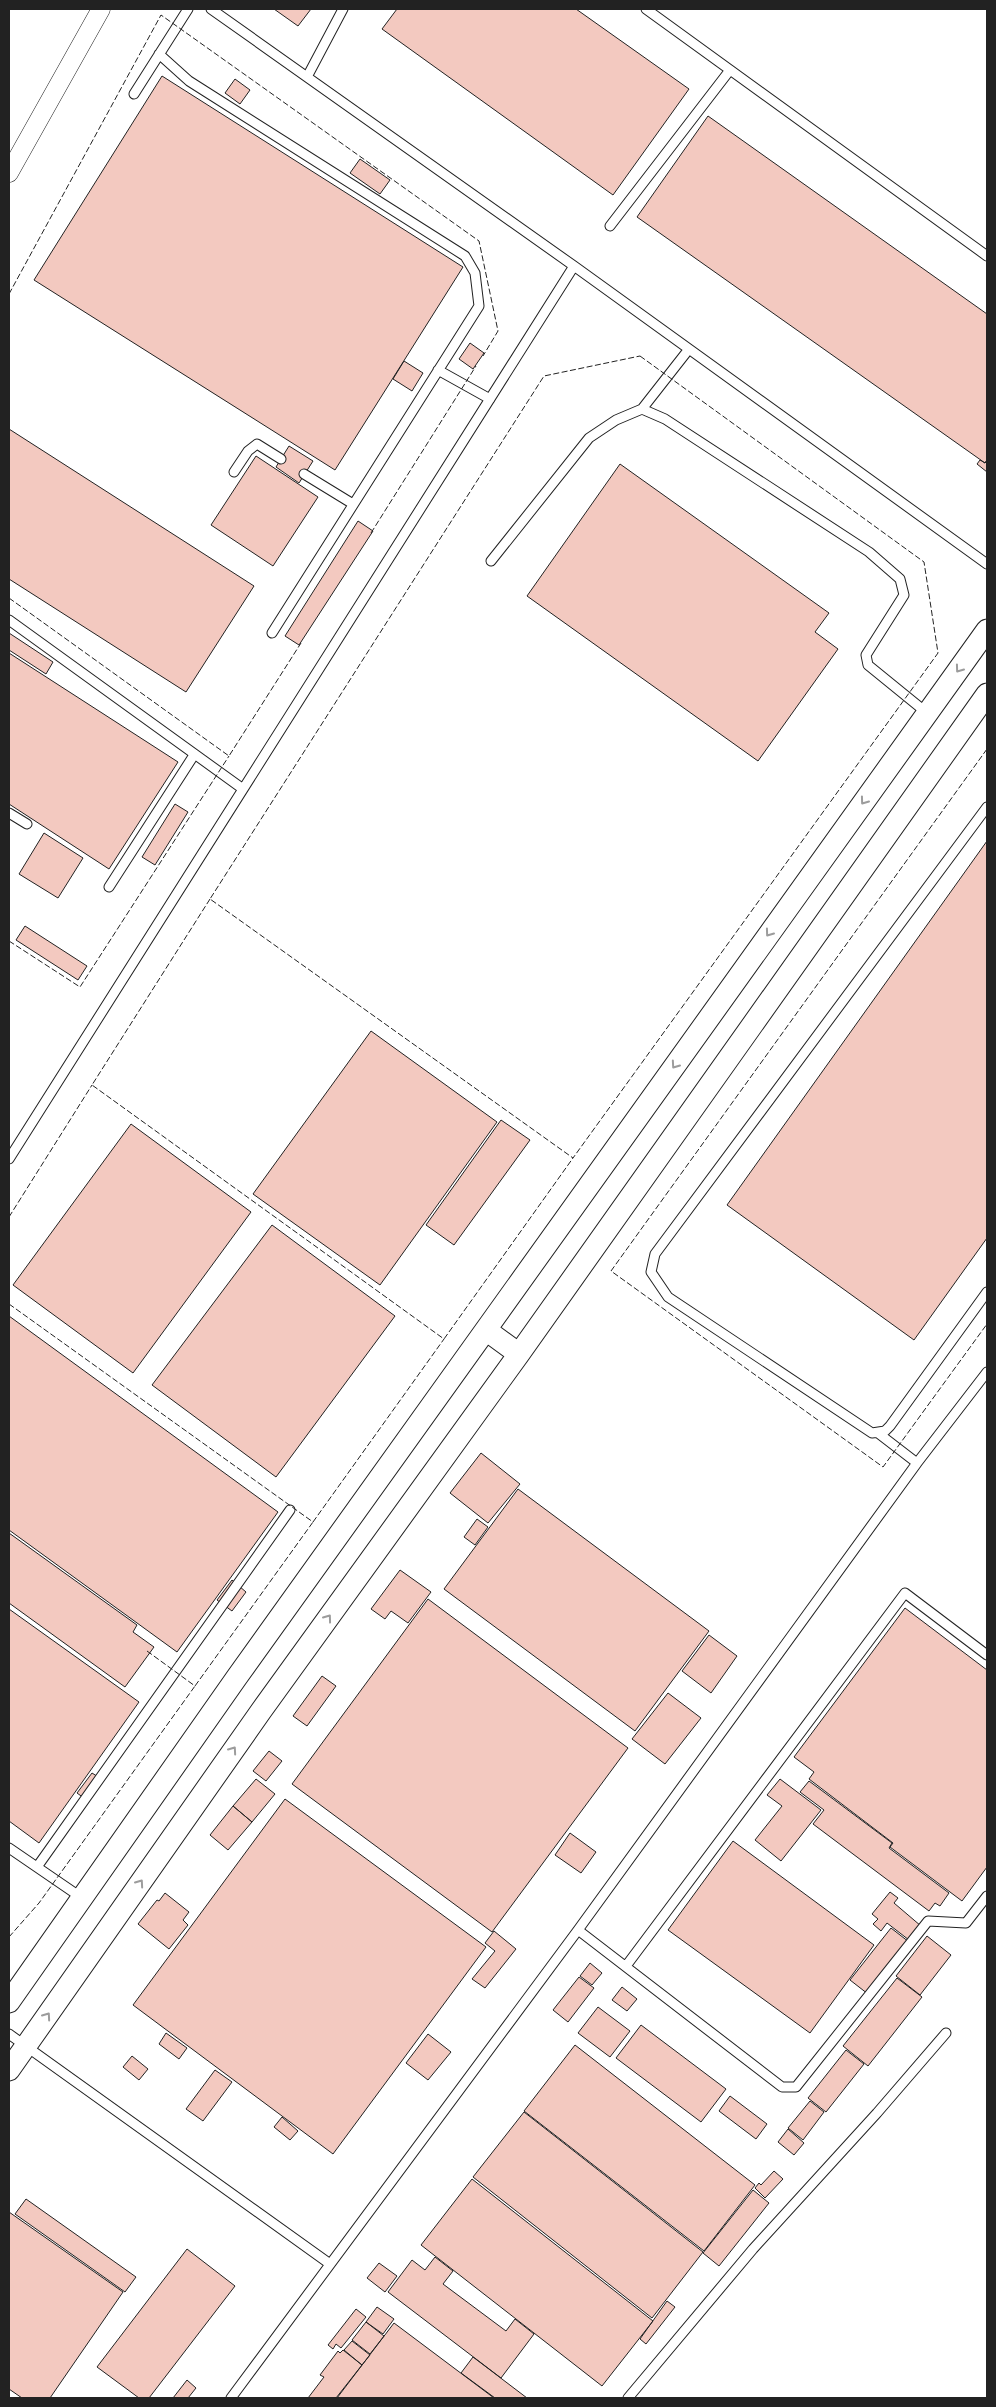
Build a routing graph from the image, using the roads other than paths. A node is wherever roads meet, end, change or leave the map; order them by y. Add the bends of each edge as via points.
1 (102, 9) edge
2 (188, 9) edge
3 (211, 9) edge
4 (343, 9) edge
5 (646, 9) edge
6 (159, 54) junction
7 (730, 70) junction
8 (307, 77) junction
9 (134, 94) dead end
10 (9, 173) edge
11 (610, 226) dead end
12 (987, 256) edge
13 (574, 266) junction
14 (688, 348) junction
15 (438, 370) junction
16 (490, 398) junction
17 (642, 409) junction
18 (281, 459) dead end
19 (234, 472) dead end
20 (304, 474) dead end
21 (354, 504) junction
22 (492, 561) dead end
23 (987, 564) edge
24 (9, 620) edge
25 (987, 630) edge
26 (272, 634) dead end
27 (987, 694) edge
28 (928, 713) junction
29 (194, 755) junction
30 (243, 789) junction
31 (987, 807) edge
32 (9, 813) edge
33 (27, 824) dead end
34 (109, 887) dead end
35 (9, 1159) edge
36 (987, 1292) edge
37 (486, 1330) junction
38 (518, 1354) junction
39 (987, 1372) edge
40 (878, 1433) junction
41 (917, 1463) junction
42 (290, 1510) dead end
43 (987, 1655) edge
44 (9, 1848) edge
45 (37, 1867) junction
46 (987, 1896) edge
47 (82, 1898) junction
48 (578, 1930) junction
49 (626, 1966) junction
50 (9, 2002) edge
51 (946, 2033) dead end
52 (9, 2034) edge
53 (26, 2046) junction
54 (9, 2070) edge
55 (330, 2264) junction
56 (231, 2398) edge
57 (628, 2398) edge

1 - 10 street
2 - 6 lane
3 - 8 lane
4 - 8 lane
5 - 7 lane
6 - 9 lane
6 - 15 lane via 189,82 465,256 475,273 479,306
7 - 11 lane
7 - 12 lane
8 - 13 lane
13 - 14 lane
13 - 16 lane
14 - 17 lane
14 - 23 lane
15 - 16 lane
15 - 21 lane
16 - 30 lane
17 - 22 lane via 616,420 589,438
17 - 28 lane via 665,419 869,552 900,579 904,595 866,659 868,665
18 - 19 lane via 257,444 248,450
20 - 21 lane
21 - 26 lane
24 - 29 lane
25 -> 28 street
27 - 38 street
28 -> 37 street
29 - 30 lane
29 - 34 lane
30 - 35 lane
31 - 40 lane via 656,1254 651,1272 668,1297 863,1428
32 - 33 lane
36 - 40 lane via 890,1426
37 - 38 street
37 - 47 street
53 -> 38 street via 260,1711
39 - 41 lane
40 - 41 lane
41 - 48 lane
42 - 45 lane
43 - 49 lane via 905,1593
44 - 45 lane
45 - 47 lane
46 - 49 lane via 966,1923 928,1921 796,2087 782,2087
47 - 50 street
48 - 49 lane
48 - 55 lane
51 - 57 lane via 878,2113 753,2249
52 - 53 lane
53 - 54 street
53 - 55 lane
55 - 56 lane

